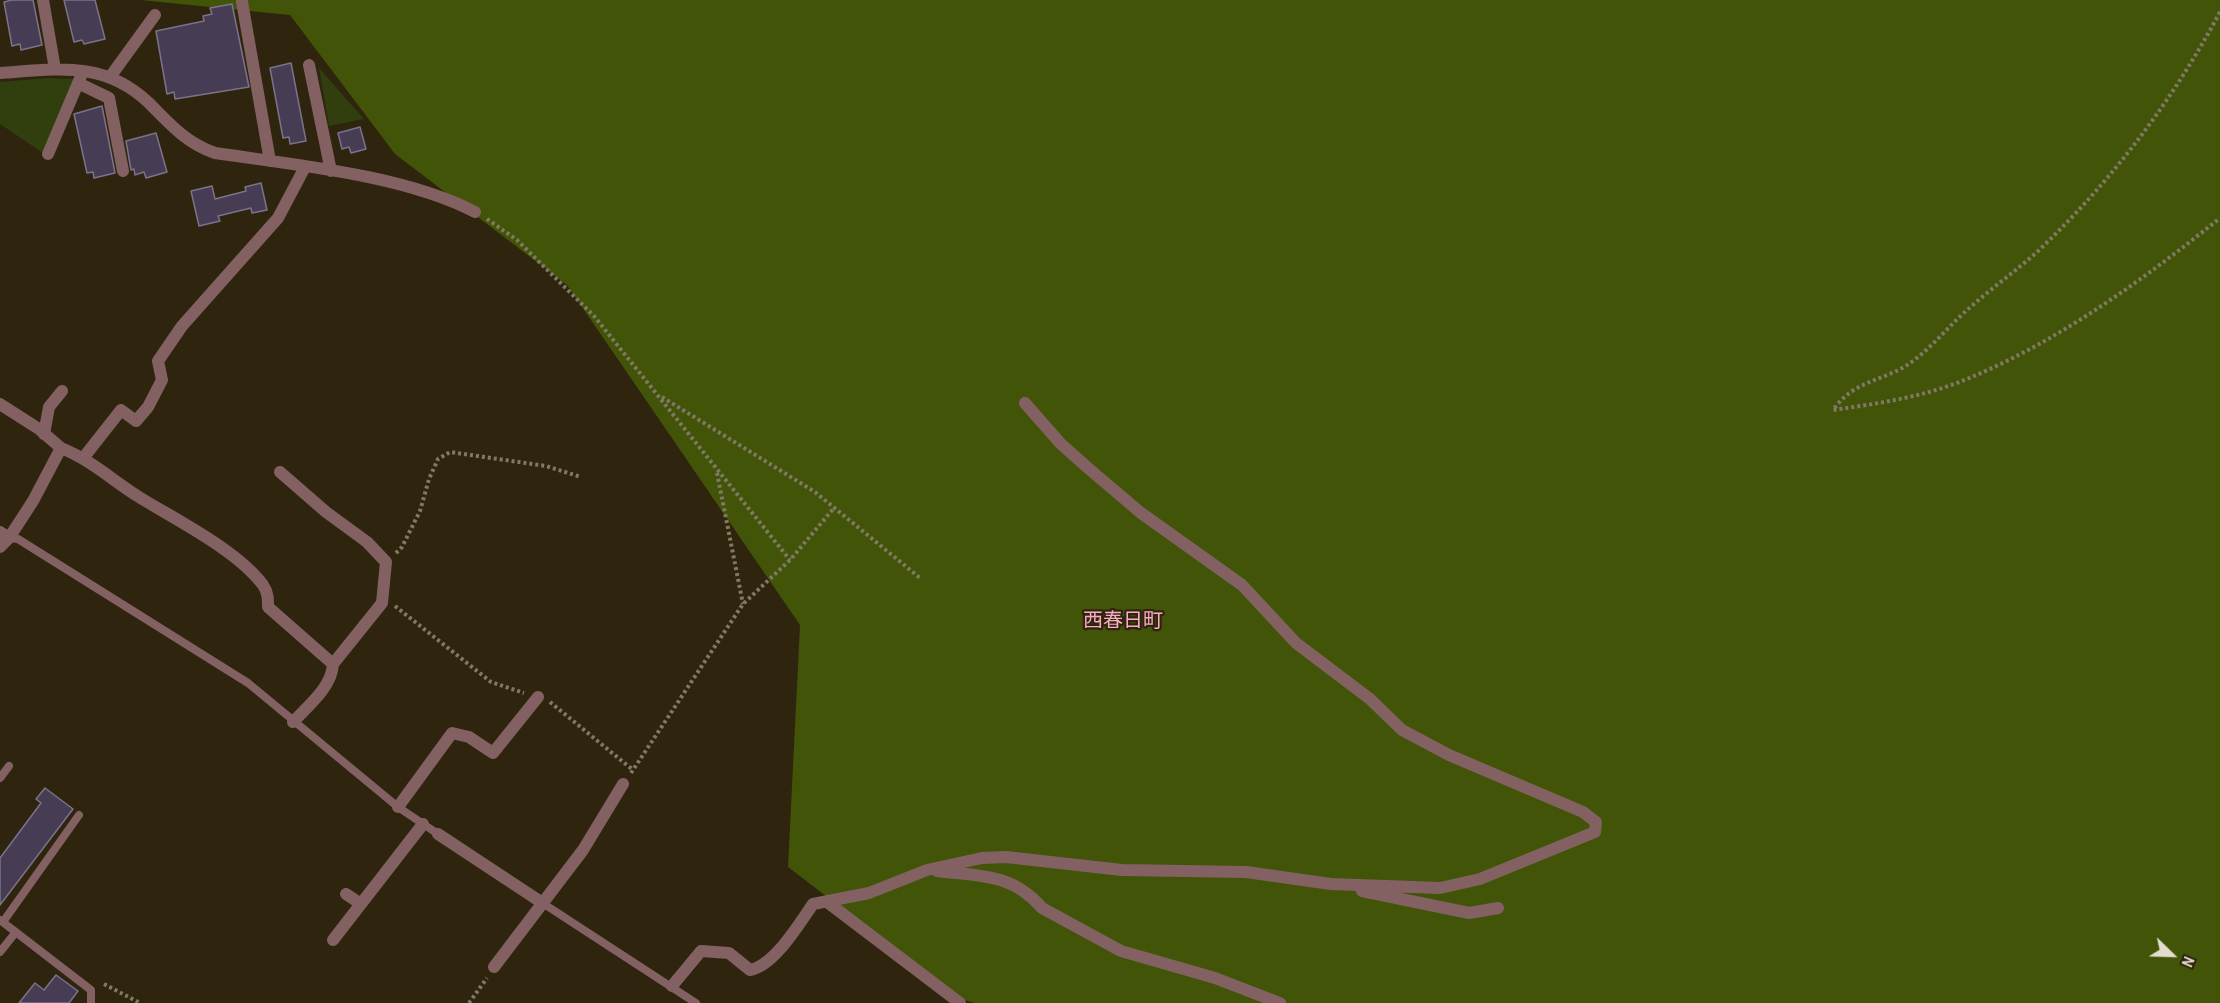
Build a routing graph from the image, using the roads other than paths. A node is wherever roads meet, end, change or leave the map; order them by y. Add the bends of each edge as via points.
1 (43, 0) edge
2 (242, 2) dead end
3 (155, 15) dead end
4 (309, 64) dead end
5 (55, 69) junction
6 (84, 69) junction
7 (0, 73) edge
8 (110, 77) junction
9 (78, 83) junction
10 (48, 154) dead end
11 (270, 161) junction
12 (305, 166) junction
13 (123, 171) dead end
14 (331, 171) junction
15 (476, 212) road end
16 (62, 391) dead end
17 (1025, 403) dead end
18 (0, 404) edge
19 (44, 434) junction
20 (61, 448) junction
21 (84, 457) junction
22 (280, 472) dead end
23 (3, 539) edge
24 (333, 664) junction
25 (538, 697) road end
26 (293, 722) junction
27 (9, 766) dead end
28 (0, 778) edge
29 (623, 784) road end
30 (398, 807) junction
31 (79, 815) dead end
32 (423, 824) junction
33 (438, 834) joint
34 (927, 870) junction
35 (1334, 884) junction
36 (346, 894) dead end
37 (827, 902) junction
38 (361, 904) junction
39 (544, 904) junction
40 (1498, 908) dead end
41 (2, 921) edge
42 (16, 932) junction
43 (333, 940) dead end
44 (0, 952) edge
45 (494, 967) road end
46 (672, 986) junction
47 (91, 1003) edge
48 (696, 1003) edge
49 (960, 1003) edge
50 (1280, 1003) edge

1 - 5 street
2 - 11 street
3 - 8 street
4 - 14 street
5 - 6 street
5 - 7 street
6 - 8 street
6 - 9 street
8 - 11 street via 139,94 200,148
9 - 10 street
9 - 13 street via 109,98
11 - 12 street
12 - 14 street
12 - 21 street via 278,218 182,326 158,361 162,380 148,407 136,421 121,410
14 - 15 street via 432,193
16 - 19 street via 49,407
17 - 35 street via 1061,444 1097,476 1167,533 1242,585 1296,643 1370,699 1402,730 1449,755 1583,812 1596,822 1595,832 1480,879 1440,888
18 - 19 street
19 - 20 street
20 - 21 street
20 - 23 street via 33,501
21 - 24 street via 246,567 264,586 268,607
22 - 24 street via 386,562 382,603
23 - 26 lane via 18,539 166,630 248,683
24 - 26 street via 333,674 324,688
25 - 30 street via 493,753 469,737 452,733
26 - 30 lane
27 - 28 lane
29 - 39 street
30 - 32 lane
31 - 41 lane
32 - 33 lane
32 - 38 street
33 - 39 street
34 - 35 street via 981,858 1006,857 1122,870 1246,872
34 - 37 street via 869,893
34 - 50 street via 1007,880 1042,908 1121,951 1215,978
35 - 40 street via 1469,913
36 - 38 street
37 - 46 street via 813,904 789,939 760,968 750,970 729,953 701,951
37 - 49 street
38 - 43 street
39 - 45 street
39 - 46 lane
41 - 42 lane
42 - 44 lane
42 - 47 lane via 92,990
46 - 48 lane

